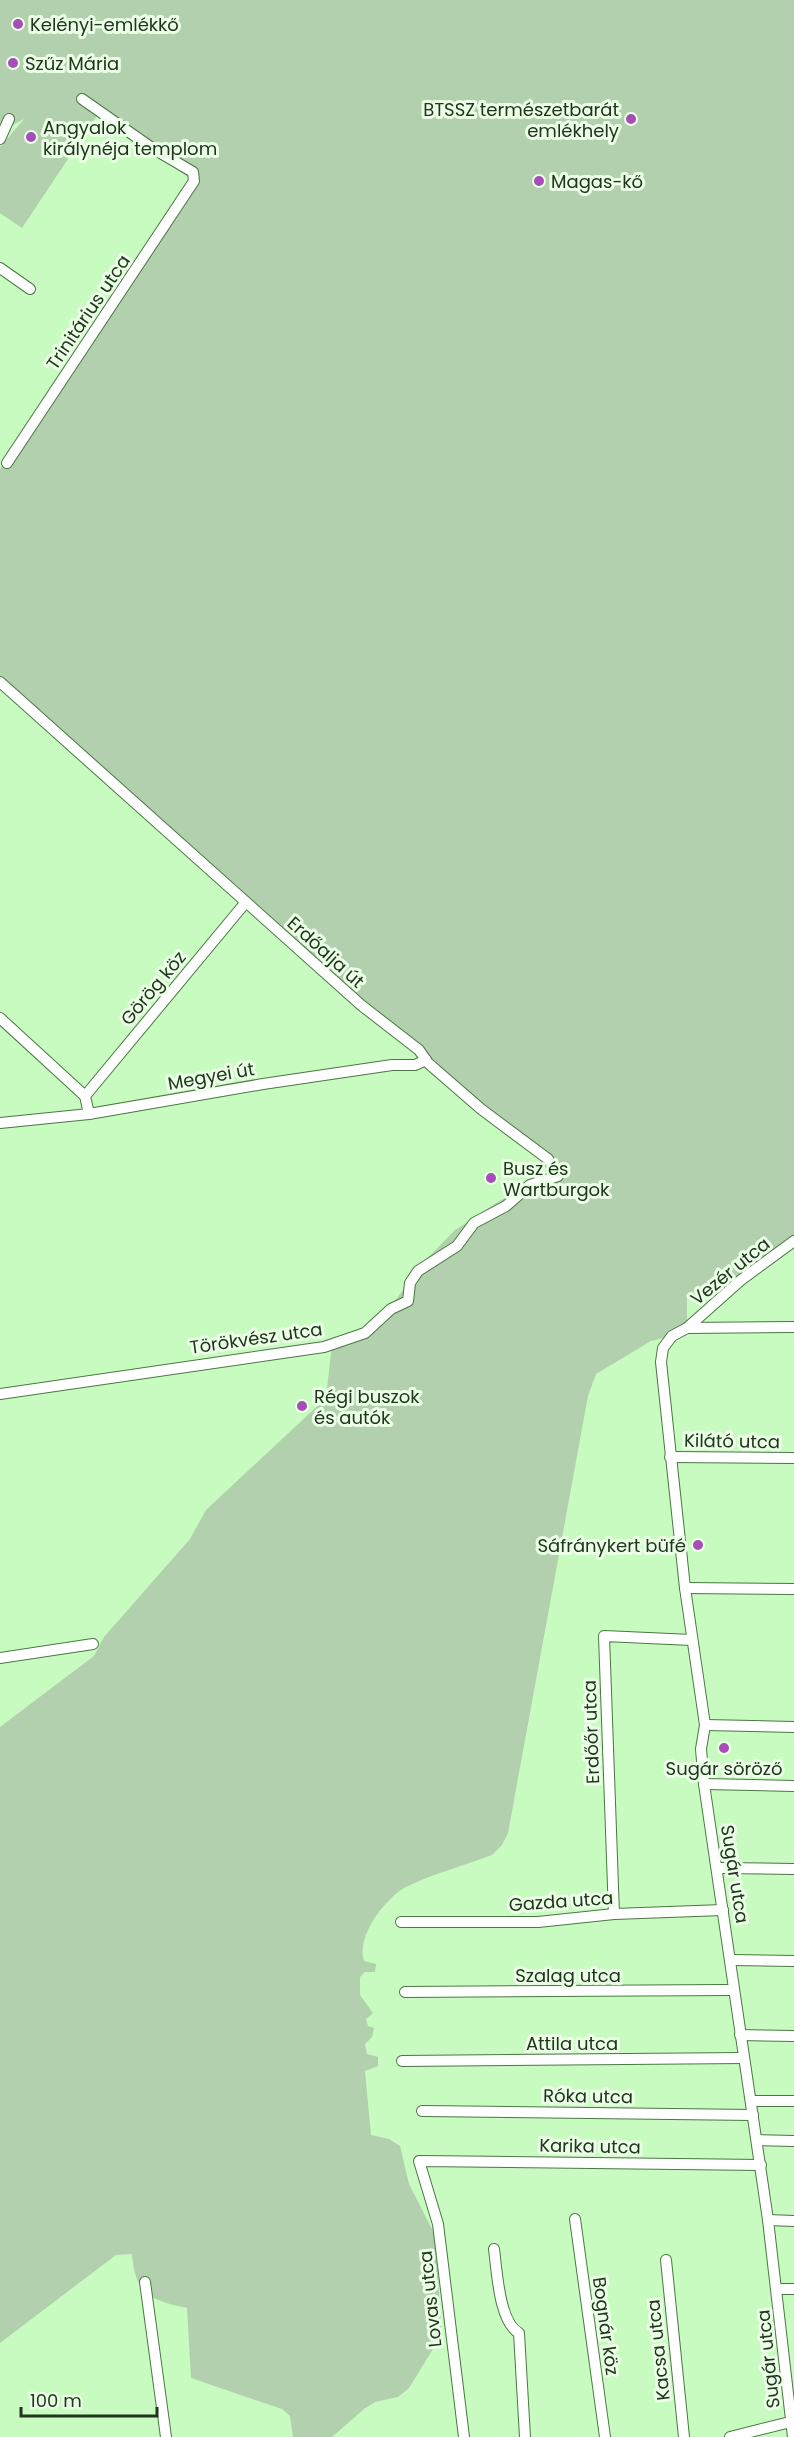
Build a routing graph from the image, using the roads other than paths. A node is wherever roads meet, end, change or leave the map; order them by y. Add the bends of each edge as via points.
1 (82, 99) dead end
2 (5, 121) edge
3 (0, 139) edge
4 (0, 268) edge
5 (30, 289) dead end
6 (8, 463) dead end
7 (0, 682) edge
8 (246, 902) junction
9 (0, 1018) edge
10 (426, 1060) junction
11 (85, 1096) junction
12 (89, 1114) junction
13 (0, 1123) edge
14 (558, 1176) joint
15 (794, 1241) edge
16 (794, 1327) edge
17 (687, 1328) junction
18 (0, 1394) edge
19 (670, 1457) junction
20 (794, 1458) edge
21 (685, 1588) junction
22 (794, 1589) edge
23 (692, 1640) junction
24 (93, 1644) dead end
25 (0, 1658) edge
26 (705, 1725) junction
27 (794, 1728) edge
28 (704, 1784) junction
29 (794, 1786) edge
30 (717, 1868) junction
31 (794, 1869) edge
32 (723, 1910) junction
33 (614, 1914) junction
34 (400, 1922) dead end
35 (732, 1960) junction
36 (794, 1961) edge
37 (732, 1990) junction
38 (405, 1992) dead end
39 (740, 2035) junction
40 (794, 2036) edge
41 (744, 2058) junction
42 (402, 2061) dead end
43 (751, 2101) junction
44 (794, 2102) edge
45 (422, 2111) dead end
46 (753, 2115) junction
47 (757, 2140) junction
48 (794, 2141) edge
49 (419, 2161) joint
50 (761, 2165) junction
51 (575, 2219) dead end
52 (768, 2220) junction
53 (794, 2221) edge
54 (494, 2249) dead end
55 (666, 2260) dead end
56 (145, 2282) dead end
57 (777, 2289) junction
58 (794, 2289) edge
59 (789, 2352) edge
60 (792, 2421) edge
61 (737, 2436) edge
62 (166, 2437) edge
63 (464, 2437) edge
64 (525, 2437) edge
65 (605, 2437) edge
66 (684, 2437) edge
67 (793, 2437) edge

1 - 6 street, Trinitárius utca via 193,172 195,178
2 - 3 street
4 - 5 street
7 - 8 street, Erdőalja út
8 - 10 street, Erdőalja út
8 - 11 street, Görög köz
9 - 11 street
10 - 12 street, Megyei út via 415,1065 262,1084
10 - 14 street, Erdőalja út via 481,1109 548,1159
11 - 12 street
12 - 13 street, Megyei út
14 - 18 street, Törökvész utca via 529,1186 506,1206 474,1223 453,1248 416,1272 408,1301 391,1309 365,1333 324,1347
15 - 17 street, Vezér utca via 741,1280
16 - 17 street
17 - 19 street, Sugár utca via 672,1336 661,1354
19 - 20 street, Kilátó utca
19 - 21 street, Sugár utca
21 - 22 street
21 - 23 street, Sugár utca
23 - 26 street, Sugár utca
23 - 33 street, Erdőőr utca via 604,1636
24 - 25 street
26 - 27 street
26 - 28 street, Sugár utca via 701,1749
28 - 29 street
28 - 30 street, Sugár utca
30 - 31 street
30 - 32 street, Sugár utca
32 - 33 street, Gazda utca
32 - 35 street, Sugár utca
33 - 34 street, Gazda utca via 538,1922
35 - 36 street
35 - 37 street, Sugár utca
37 - 38 street, Szalag utca
37 - 39 street, Sugár utca
39 - 40 street
39 - 41 street, Sugár utca
41 - 42 street, Attila utca
41 - 43 street, Sugár utca
43 - 44 street
43 - 46 street, Sugár utca
45 - 46 street, Róka utca
46 - 47 street, Sugár utca
47 - 48 street
47 - 50 street, Sugár utca
49 - 50 street, Karika utca
49 - 63 street, Lovas utca via 438,2224
50 - 52 street, Sugár utca
51 - 65 street, Bognár köz
52 - 53 street
52 - 57 street, Sugár utca
54 - 64 street via 505,2314 512,2329 519,2333
55 - 66 street, Kacsa utca
56 - 62 street
57 - 58 street
57 - 59 street, Sugár utca
59 - 60 street, Sugár utca
60 - 61 street
60 - 67 street, Sugár utca

